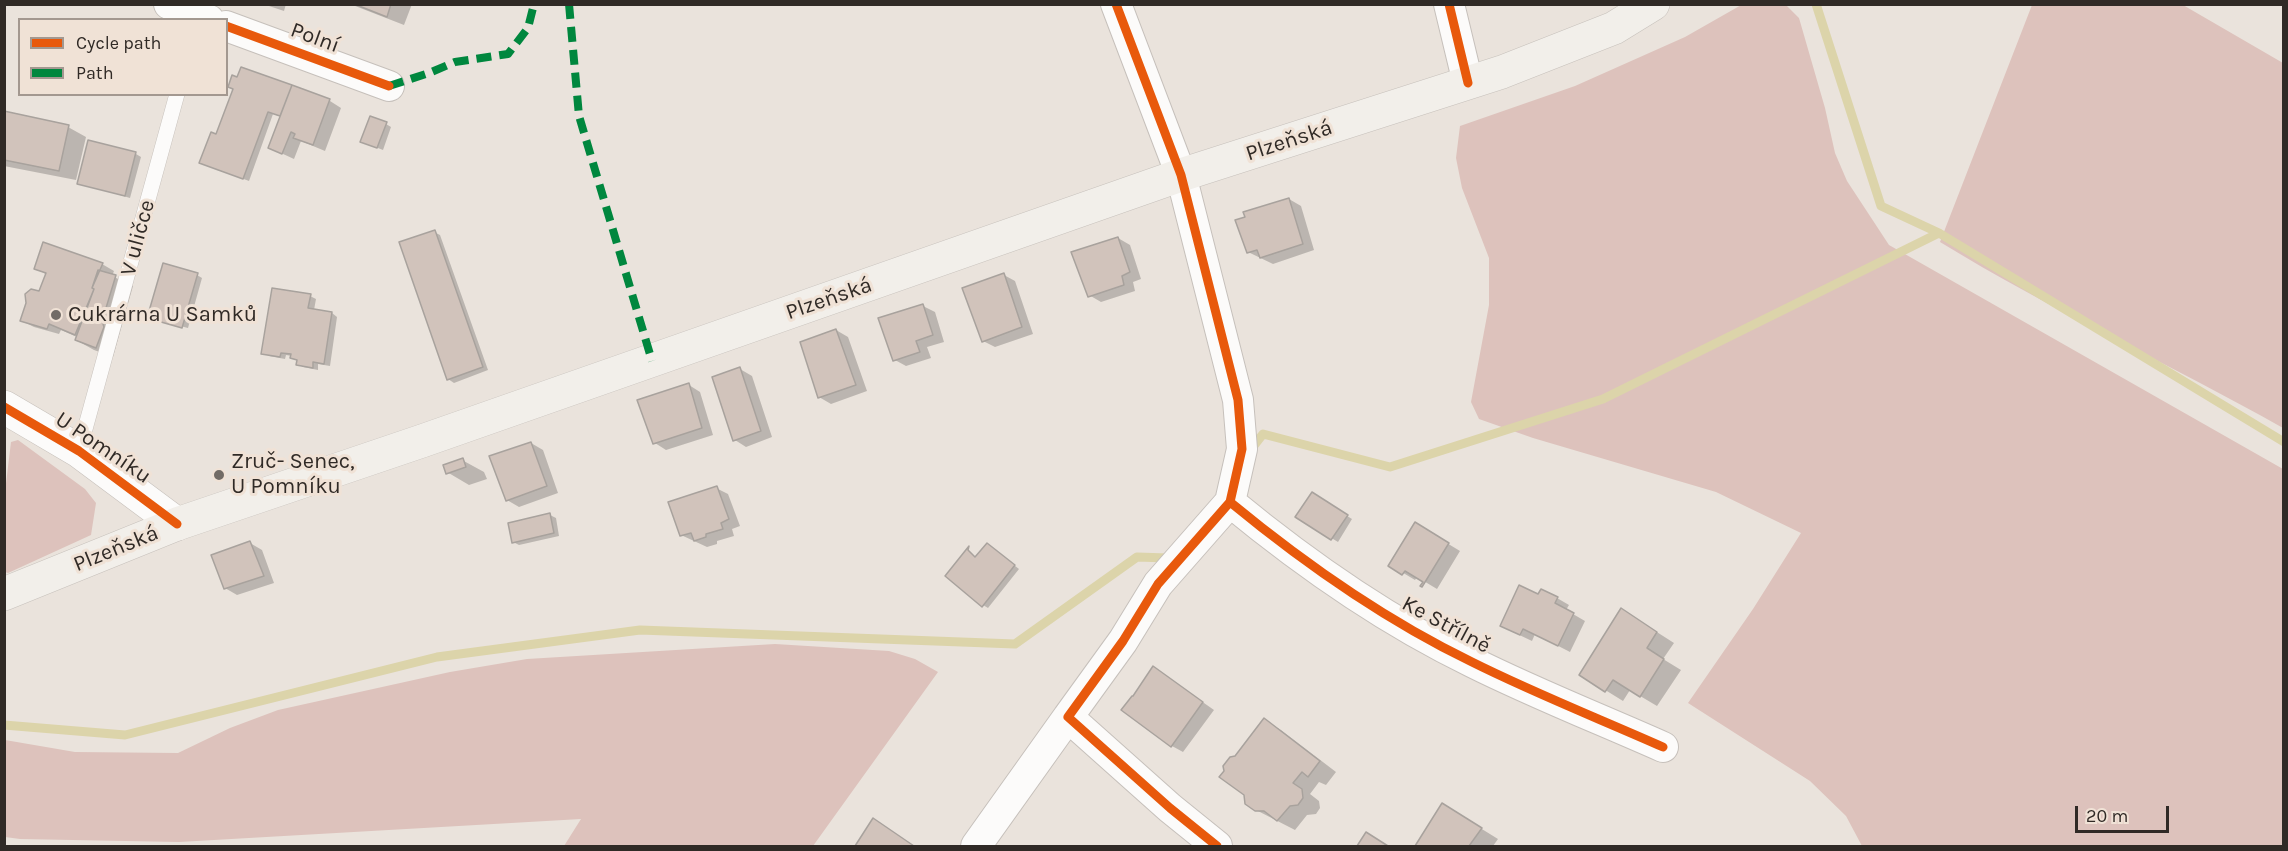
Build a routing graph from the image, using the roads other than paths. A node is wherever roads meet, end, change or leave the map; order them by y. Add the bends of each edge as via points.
1 (169, 4) edge
2 (1116, 4) edge
3 (1449, 4) edge
4 (1653, 4) edge
5 (203, 18) edge
6 (228, 27) edge
7 (1468, 83) junction
8 (389, 86) dead end
9 (176, 96) edge
10 (1181, 175) junction
11 (4, 407) edge
12 (79, 451) junction
13 (1230, 502) junction
14 (177, 524) junction
15 (4, 594) edge
16 (1068, 717) junction
17 (1663, 747) dead end
18 (976, 846) edge
19 (1216, 846) edge

1 - 5 street, Polní
2 - 10 street
3 - 7 street
4 - 7 main road, Plzeňská via 1614,28
6 - 8 street, Polní
7 - 10 main road, Plzeňská
9 - 12 lane, V uličce
10 - 13 street via 1238,400 1242,449
10 - 14 main road, Plzeňská
11 - 12 street, U Pomníku
12 - 14 street, U Pomníku
13 - 16 street via 1158,584
13 - 17 street, Ke Střílně via 1273,538 1373,607 1472,662
14 - 15 main road, Plzeňská
16 - 18 street
16 - 19 street

